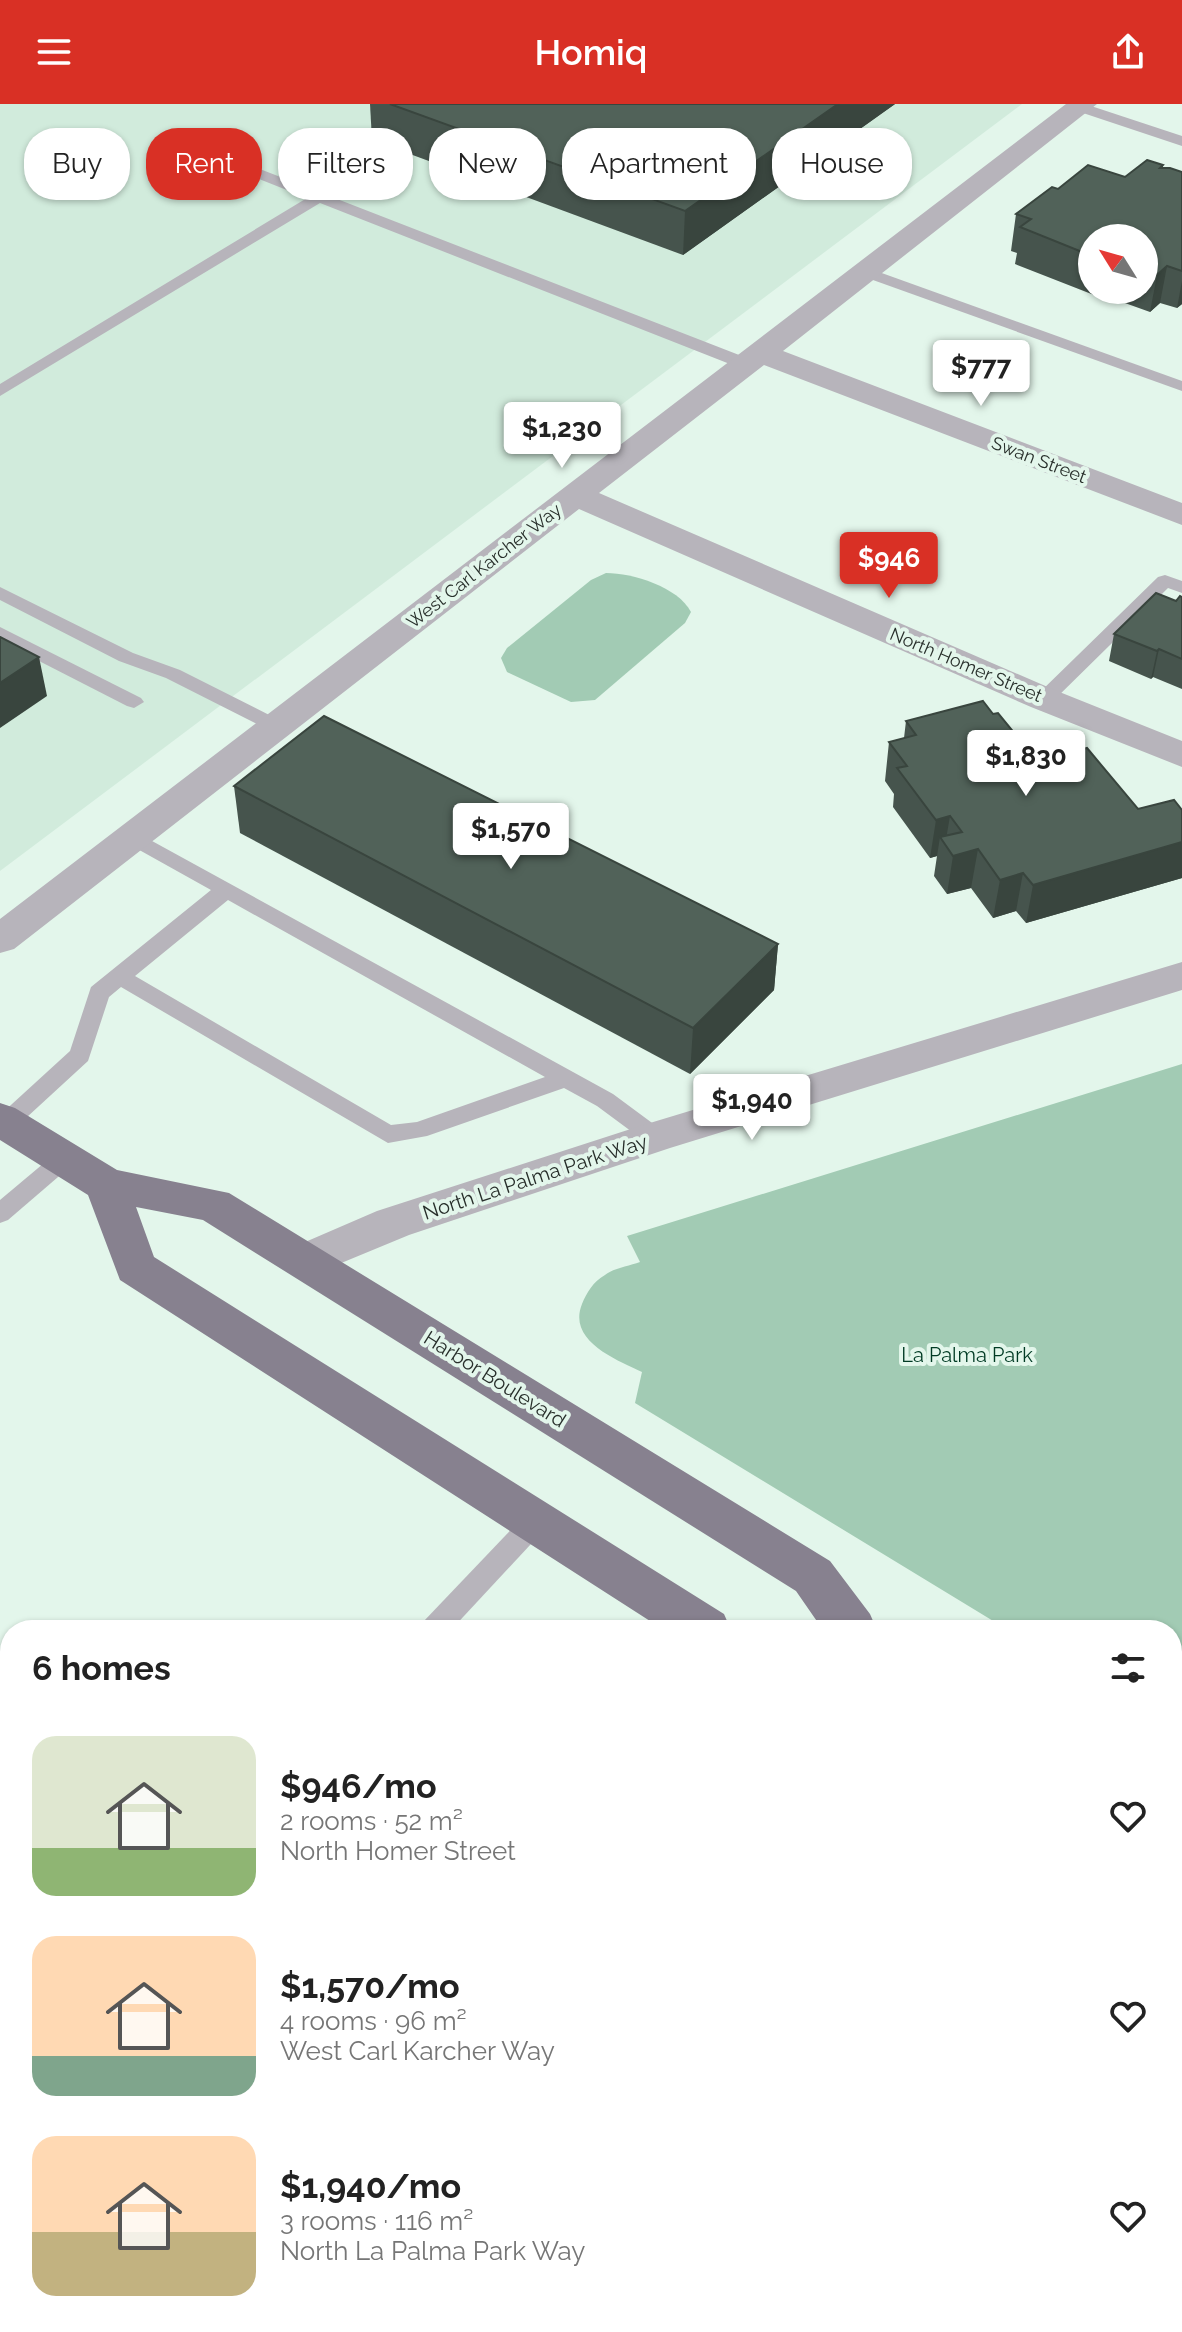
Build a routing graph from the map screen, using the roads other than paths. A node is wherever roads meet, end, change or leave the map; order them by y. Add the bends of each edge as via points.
1 (1081, 106) edge
2 (1182, 141) edge
3 (314, 200) edge
4 (327, 200) edge
5 (865, 272) junction
6 (753, 358) junction
7 (1180, 386) dead end
8 (0, 391) edge
9 (575, 495) junction
10 (1182, 515) edge
11 (1182, 587) edge
12 (0, 593) edge
13 (0, 633) edge
14 (1044, 699) junction
15 (134, 702) dead end
16 (276, 726) junction
17 (1182, 755) edge
18 (132, 837) junction
19 (227, 889) junction
20 (0, 939) edge
21 (1182, 976) edge
22 (120, 977) junction
23 (567, 1078) junction
24 (3, 1121) edge
25 (655, 1137) junction
26 (64, 1159) junction
27 (106, 1185) junction
28 (0, 1214) edge
29 (305, 1261) junction
30 (535, 1522) junction
31 (442, 1620) edge
32 (690, 1620) edge
33 (845, 1620) edge

1 - 2 lane
1 - 5 street, West Carl Karcher Way
3 - 8 lane
4 - 6 lane
5 - 6 street, West Carl Karcher Way
5 - 7 lane
6 - 9 street, West Carl Karcher Way
6 - 10 street, Swan Street
9 - 14 street, North Homer Street
9 - 16 street, West Carl Karcher Way
11 - 14 lane via 1165,581
12 - 16 lane
13 - 15 lane
14 - 17 street, North Homer Street
16 - 18 street, West Carl Karcher Way
18 - 19 lane
18 - 20 street, West Carl Karcher Way
19 - 22 lane
19 - 23 lane
21 - 25 street, North La Palma Park Way
22 - 23 lane via 388,1134 419,1130
22 - 24 lane via 99,993 80,1055
23 - 25 lane
24 - 26 main road, Harbor Boulevard
25 - 29 street, North La Palma Park Way via 393,1223
26 - 27 main road, Harbor Boulevard
26 - 28 lane
27 - 29 main road, Harbor Boulevard via 214,1205
27 - 30 main road via 136,1268
29 - 33 main road, Harbor Boulevard via 813,1576
30 - 31 lane
30 - 32 main road

